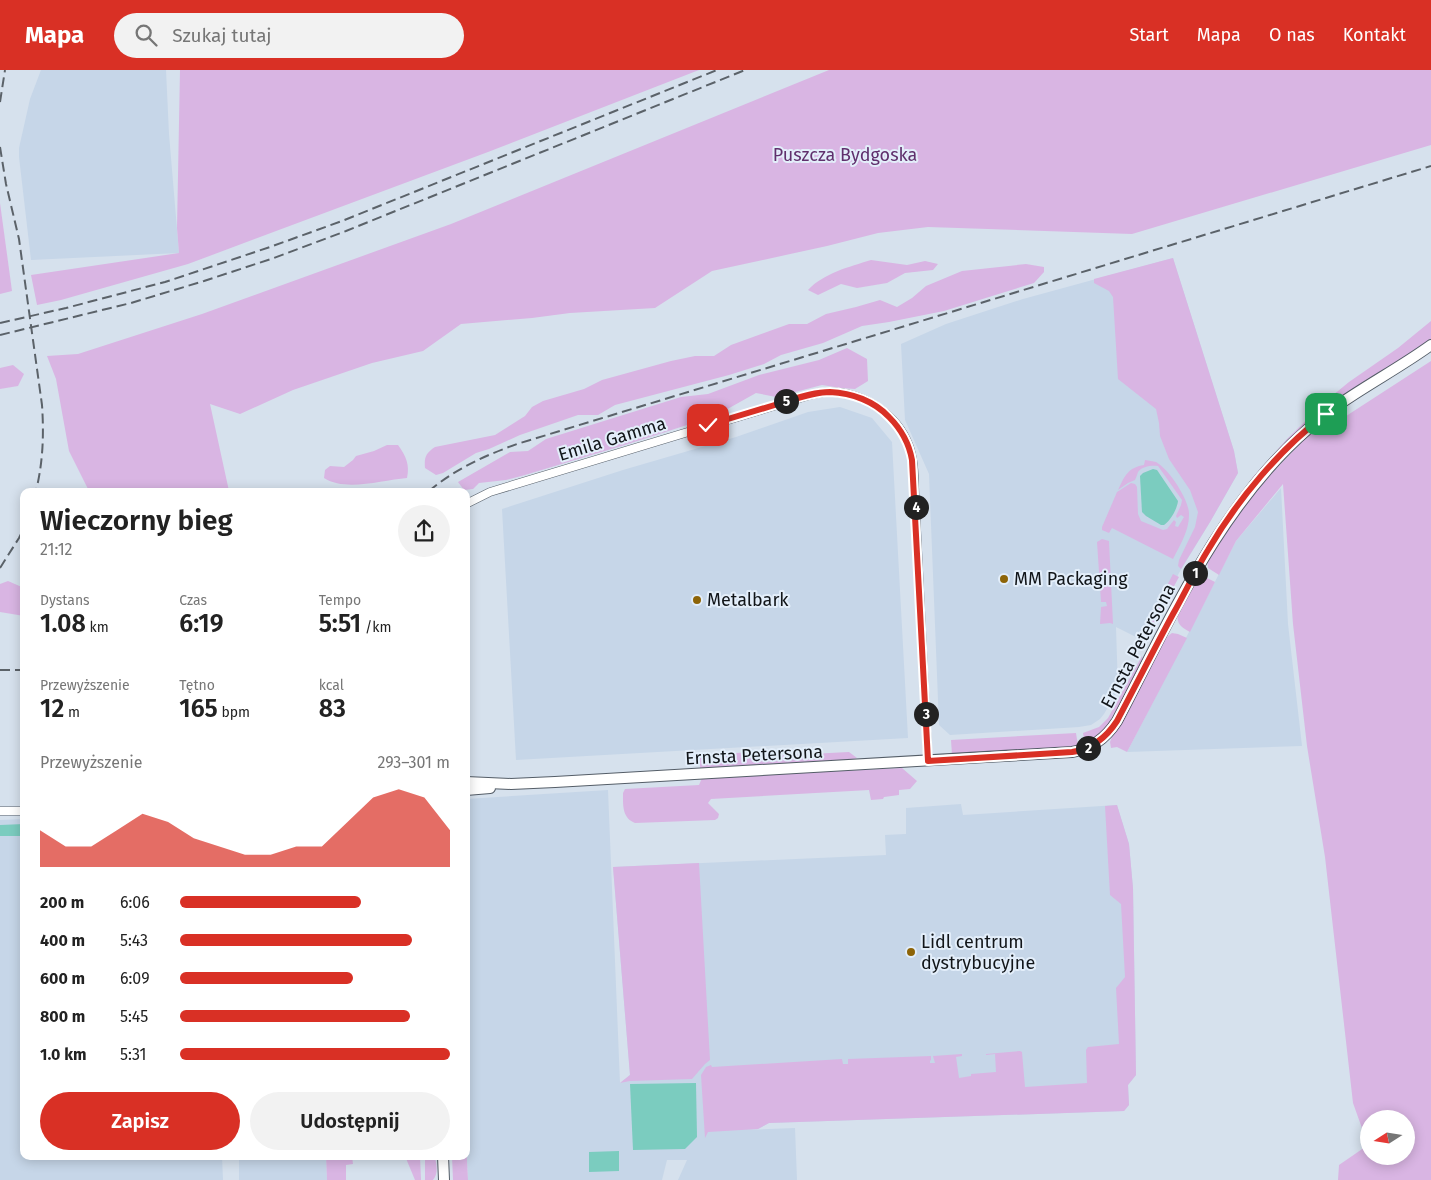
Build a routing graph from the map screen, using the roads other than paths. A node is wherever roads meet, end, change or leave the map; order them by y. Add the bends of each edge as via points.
1 (1431, 345) edge
2 (470, 502) edge
3 (928, 761) junction
4 (470, 782) edge
5 (511, 784) junction
6 (470, 790) edge
7 (20, 811) edge
8 (0, 812) edge
9 (443, 1160) edge
10 (444, 1180) edge

1 - 3 street, Ernsta Petersona via 1318,420 1250,489 1208,551 1117,721 1100,741 1072,752
2 - 3 street, Emila Gamma via 490,492 807,396 830,392 867,401 897,425 908,444 912,460
3 - 5 street, Ernsta Petersona
4 - 5 street, Ernsta Petersona
5 - 6 street, Ernsta Petersona
7 - 8 street
9 - 10 street

